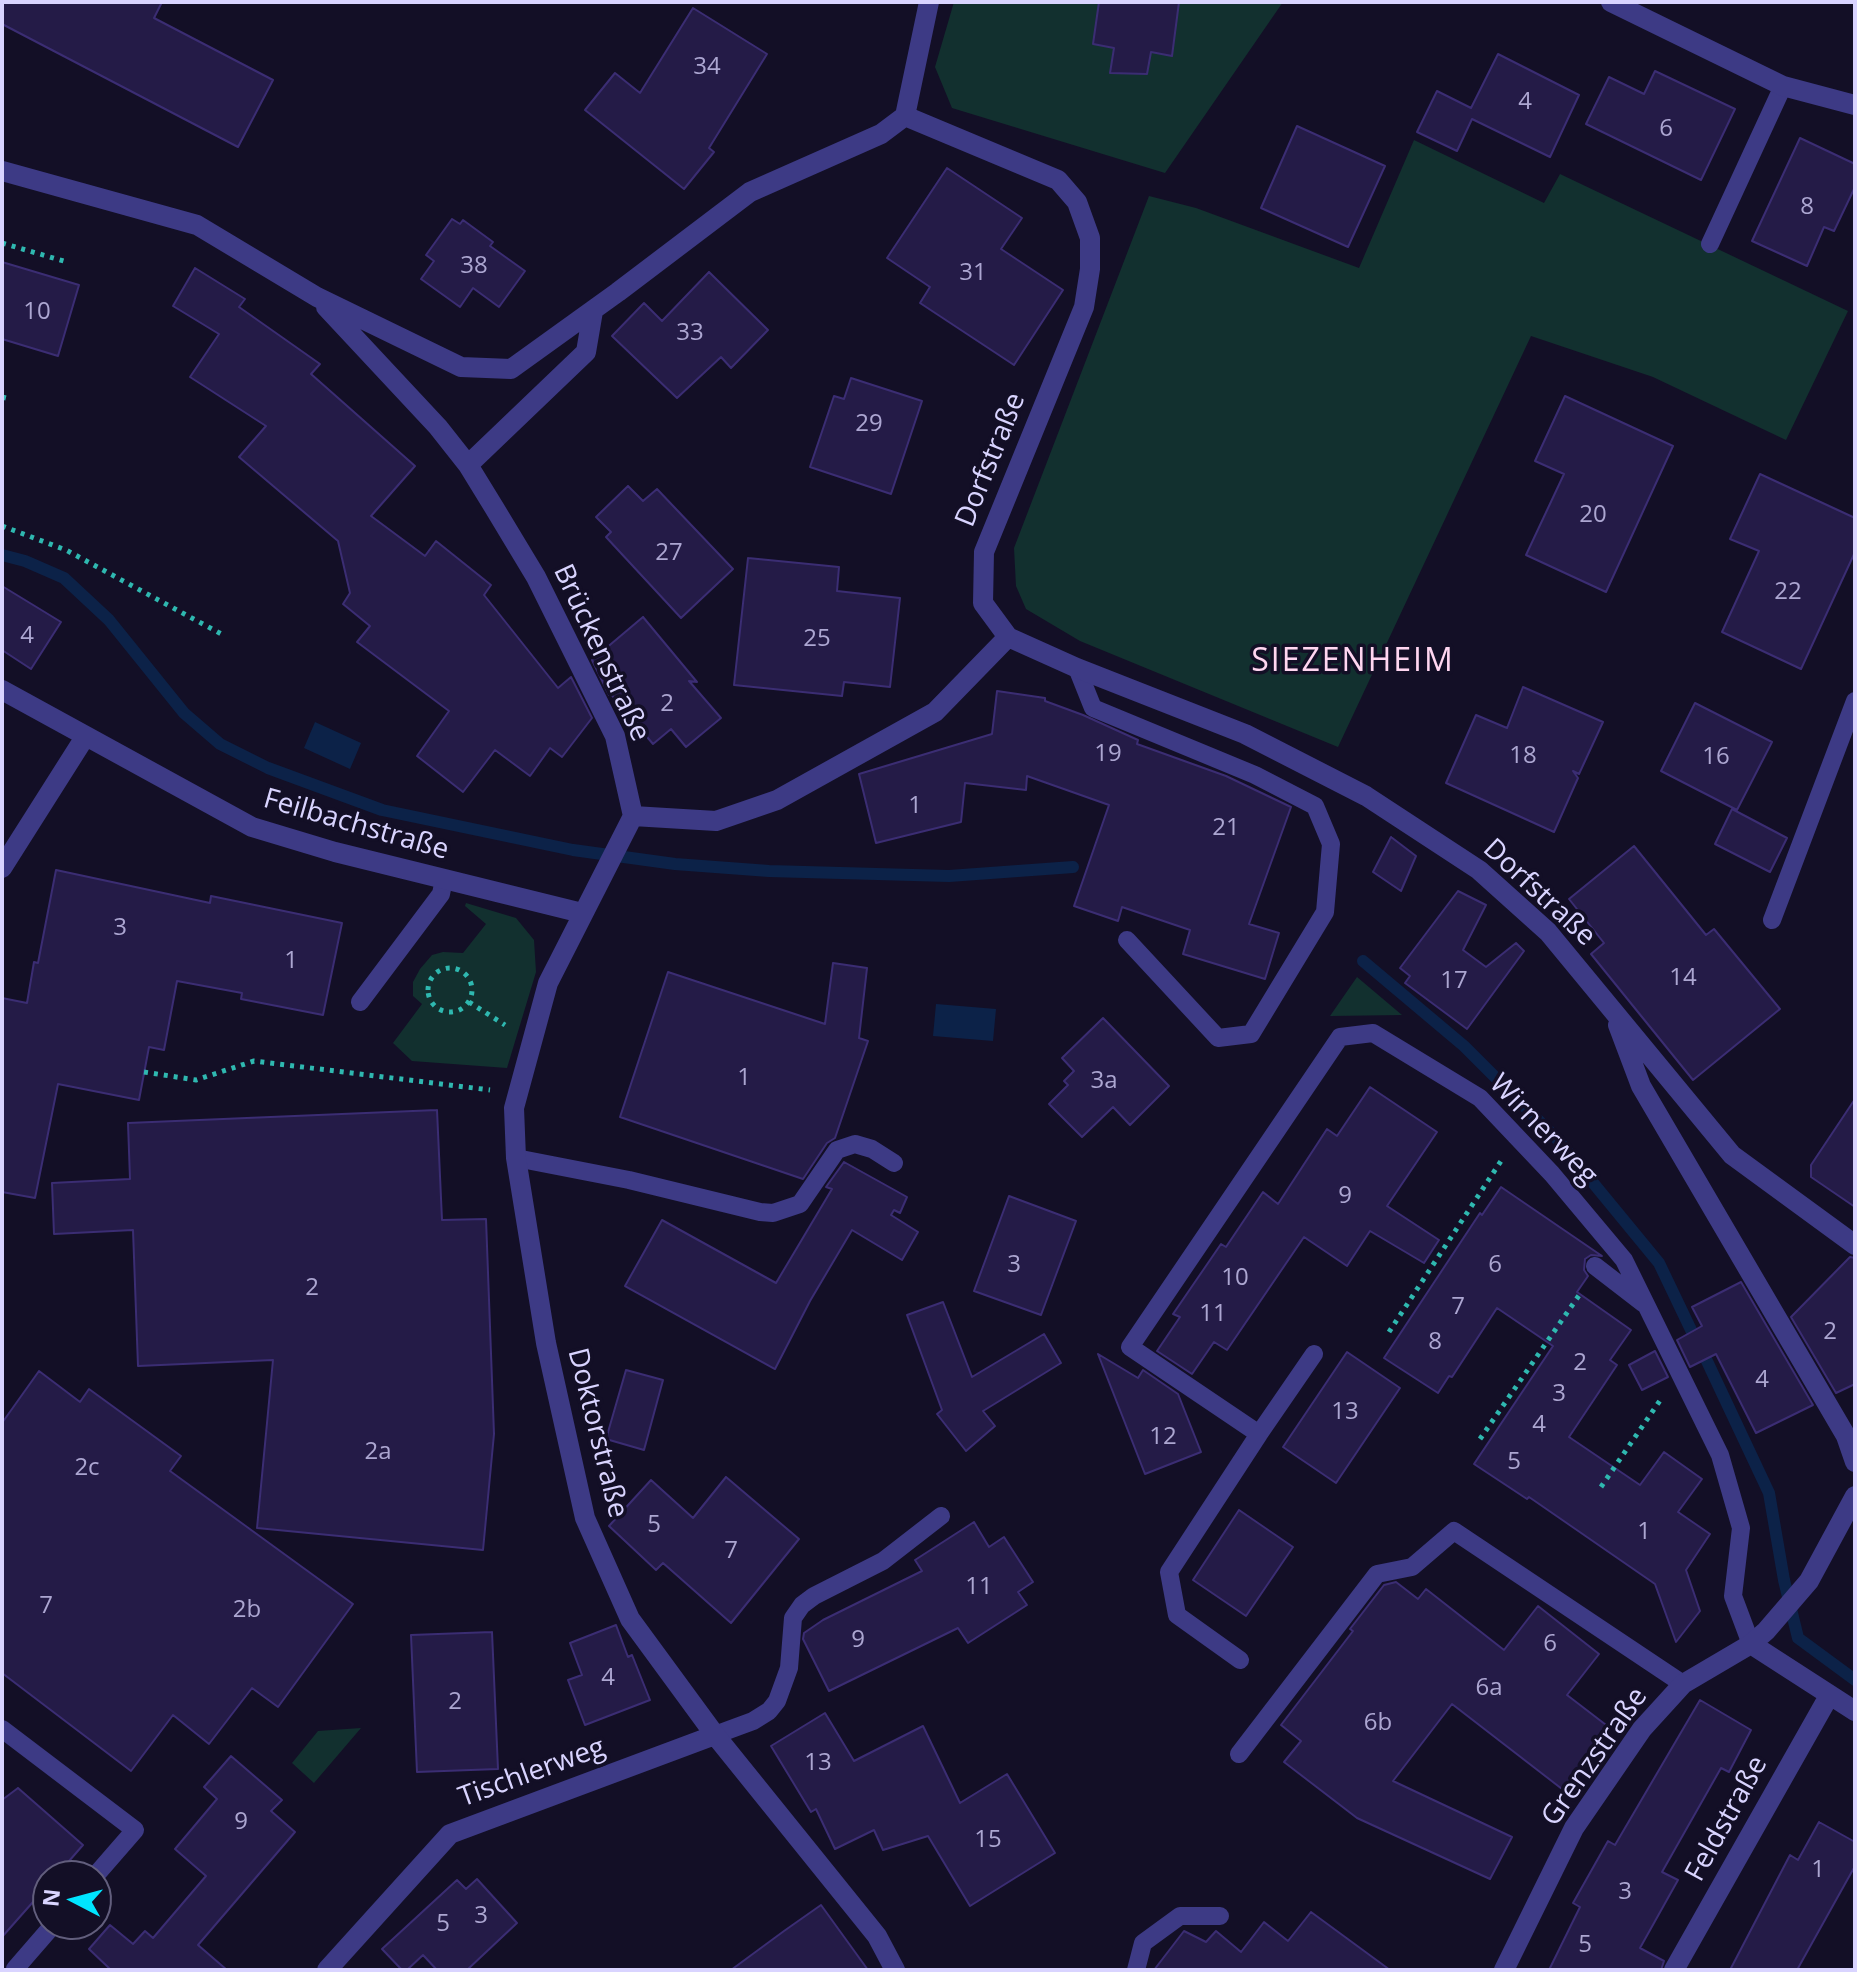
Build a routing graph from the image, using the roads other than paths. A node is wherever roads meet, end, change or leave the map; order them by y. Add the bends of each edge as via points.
1 (929, 2) edge
2 (1611, 2) edge
3 (1783, 86) junction
4 (1855, 105) edge
5 (905, 116) junction
6 (2, 171) edge
7 (1710, 244) dead end
8 (317, 297) junction
9 (593, 311) junction
10 (468, 465) junction
11 (1008, 637) junction
12 (1077, 668) junction
13 (2, 690) edge
14 (1855, 701) edge
15 (85, 737) junction
16 (628, 826) junction
17 (2, 868) edge
18 (444, 879) junction
19 (582, 913) junction
20 (1772, 920) dead end
21 (1127, 940) dead end
22 (360, 1002) dead end
23 (1610, 1006) junction
24 (516, 1158) junction
25 (894, 1163) dead end
26 (1855, 1245) edge
27 (1600, 1270) road end
28 (1646, 1305) junction
29 (1314, 1354) dead end
30 (1259, 1434) junction
31 (1855, 1462) edge
32 (1855, 1496) edge
33 (941, 1516) dead end
34 (1758, 1637) junction
35 (1240, 1660) dead end
36 (1683, 1684) junction
37 (1829, 1696) junction
38 (1855, 1711) edge
39 (2, 1729) edge
40 (715, 1735) junction
41 (1239, 1754) dead end
42 (109, 1860) edge
43 (1220, 1916) dead end
44 (40, 1940) edge
45 (15, 1969) edge
46 (327, 1970) edge
47 (895, 1970) edge
48 (1136, 1970) edge
49 (1504, 1970) edge
50 (1674, 1970) edge

1 - 5 street
2 - 3 street
3 - 4 street
3 - 7 lane
5 - 9 street via 881,134 750,192
5 - 11 street, Dorfstraße via 1058,180 1077,202 1090,238 1084,307 984,552 983,603
6 - 8 street via 197,225
8 - 9 street via 461,367 511,369
8 - 10 street, Brückenstraße
9 - 10 street via 586,352
10 - 16 street, Brückenstraße via 536,577 615,736
11 - 12 street, Dorfstraße
11 - 16 street via 935,712 777,800 716,821
12 - 21 lane via 1093,708 1255,775 1315,806 1331,844 1325,912 1251,1034 1218,1038
12 - 23 street, Dorfstraße via 1245,734 1366,796 1479,870 1548,932
13 - 15 street, Feilbachstraße
14 - 20 lane
15 - 17 street
15 - 18 street, Feilbachstraße via 271,835
16 - 19 street, Doktorstraße
18 - 19 street, Feilbachstraße
18 - 22 lane via 441,894
19 - 24 street, Doktorstraße via 548,983 517,1094
23 - 26 street, Dorfstraße via 1732,1155
23 - 31 street, Dorfstraße via 1641,1086 1846,1436
24 - 25 lane via 773,1213 800,1204 837,1150 855,1144
24 - 40 street, Doktorstraße via 546,1343 585,1518 630,1619
27 - 28 lane
28 - 30 lane, Wirnerweg via 1624,1260 1480,1098 1373,1033 1340,1037 1130,1347
28 - 34 lane, Wirnerweg via 1720,1455 1741,1528 1733,1596
29 - 30 lane
30 - 35 lane via 1169,1572 1177,1615
32 - 34 street, Grenzstraße via 1809,1581
33 - 40 lane via 883,1561 802,1605 793,1618 789,1668 777,1701 753,1721
34 - 36 street, Grenzstraße
34 - 37 street
36 - 41 lane via 1454,1531 1412,1567 1377,1574
36 - 49 street, Grenzstraße via 1642,1729 1574,1828
37 - 38 street
37 - 50 street, Feldstraße
39 - 42 lane via 135,1830
40 - 46 street, Tischlerweg via 450,1834
40 - 47 street, Doktorstraße via 877,1936
43 - 48 lane via 1180,1916 1143,1943
44 - 45 lane

